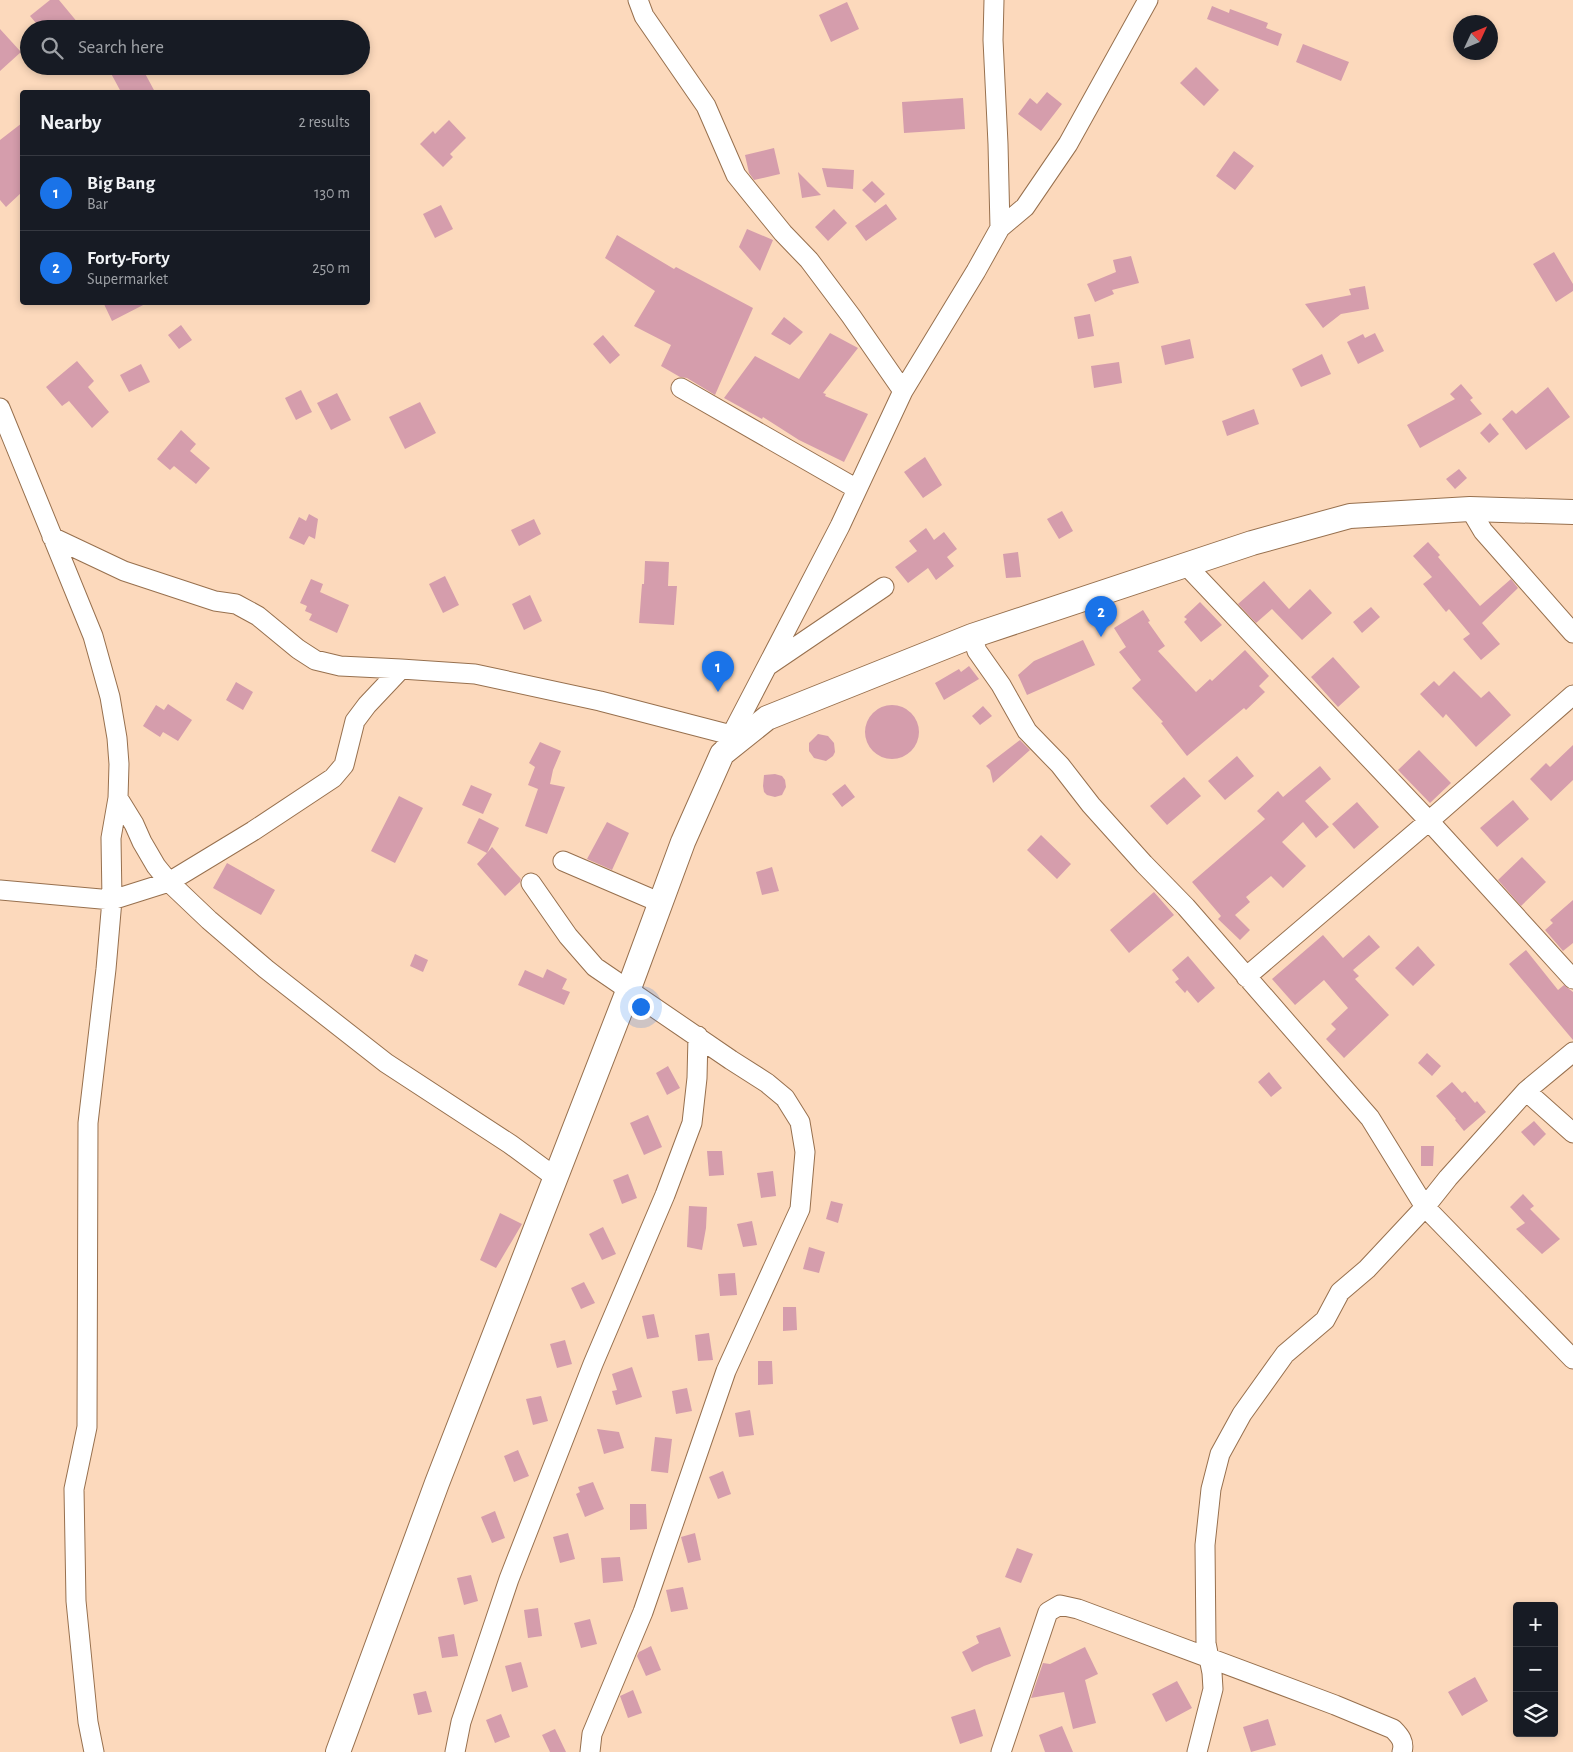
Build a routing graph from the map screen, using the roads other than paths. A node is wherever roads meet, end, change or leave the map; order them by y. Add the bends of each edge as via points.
1 (638, 0) edge
2 (994, 0) edge
3 (1148, 0) edge
4 (1000, 228) junction
5 (681, 388) dead end
6 (903, 391) junction
7 (2, 415) edge
8 (857, 489) junction
9 (1470, 509) junction
10 (1573, 512) edge
11 (52, 537) junction
12 (1186, 565) junction
13 (884, 587) dead end
14 (1573, 633) edge
15 (972, 636) junction
16 (401, 668) junction
17 (766, 668) junction
18 (1573, 694) edge
19 (726, 745) junction
20 (118, 798) junction
21 (1429, 821) junction
22 (563, 861) dead end
23 (169, 882) junction
24 (531, 883) dead end
25 (0, 890) edge
26 (112, 900) junction
27 (661, 903) junction
28 (1246, 977) junction
29 (1573, 979) edge
30 (628, 991) junction
31 (698, 1036) junction
32 (1573, 1052) edge
33 (1526, 1091) junction
34 (1573, 1133) edge
35 (555, 1177) junction
36 (1425, 1207) junction
37 (1573, 1358) edge
38 (1209, 1659) junction
39 (94, 1752) edge
40 (338, 1752) edge
41 (455, 1752) edge
42 (590, 1752) edge
43 (1001, 1752) edge
44 (1197, 1752) edge
45 (1402, 1752) edge

1 - 6 street via 644,16 706,106 736,175 809,260
2 - 4 street
3 - 4 street via 1068,144 1024,207
4 - 6 street
5 - 8 street
6 - 8 street
7 - 11 street
8 - 17 street
9 - 10 street
9 - 12 street via 1350,516
9 - 14 street via 1483,531
11 - 16 street via 124,571 214,601 236,604 258,616 315,660 340,666
11 - 20 street via 93,636 110,697 118,738
12 - 15 street
12 - 21 street
13 - 17 street
15 - 19 street via 767,718
15 - 28 street via 977,651 1028,731
16 - 19 street via 475,674 600,700
16 - 23 street via 355,721 344,765 334,778
17 - 19 street
18 - 21 street
19 - 27 street via 683,842
20 - 23 street via 156,866
20 - 26 street via 111,838
21 - 28 street
21 - 29 street
22 - 27 street
23 - 26 street
23 - 35 street via 266,969 386,1063
24 - 30 street via 568,936 595,967
25 - 26 street
26 - 39 street via 88,1123 87,1426 74,1488 76,1601
27 - 30 street
28 - 36 street via 1370,1118
30 - 31 street
30 - 35 street
31 - 41 street via 692,1123 509,1579 461,1722
31 - 42 street via 785,1098 800,1122 805,1152 800,1209 726,1371 643,1612 592,1734
32 - 33 street
33 - 34 street
33 - 36 street
35 - 40 street
36 - 37 street
36 - 38 street via 1367,1269 1340,1292 1325,1320 1286,1354 1242,1414 1220,1454 1211,1489 1205,1546
38 - 43 street via 1060,1605 1048,1612
38 - 44 street via 1213,1689
38 - 45 street via 1393,1729 1400,1736

